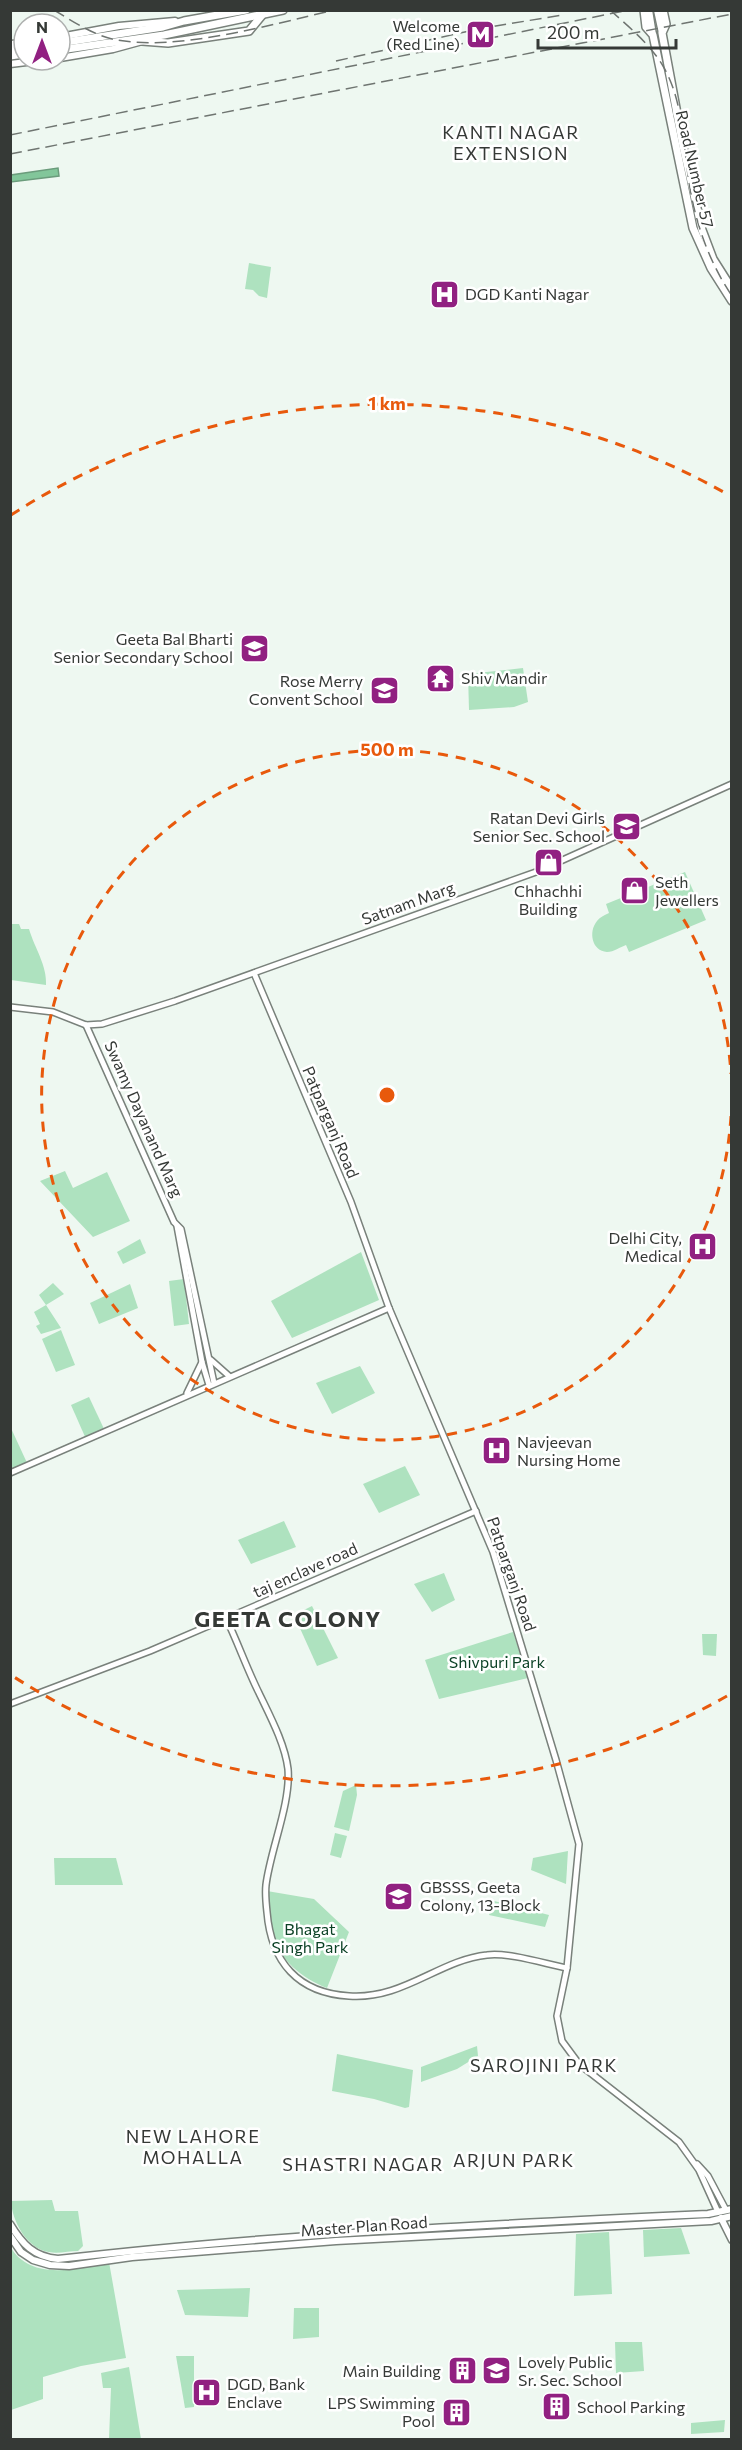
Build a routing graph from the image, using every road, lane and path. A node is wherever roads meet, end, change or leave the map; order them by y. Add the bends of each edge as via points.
1 (246, 10) edge
2 (283, 10) edge
3 (644, 10) edge
4 (649, 10) edge
5 (657, 10) edge
6 (663, 10) edge
7 (263, 14) junction
8 (184, 21) junction
9 (662, 33) junction
10 (72, 35) edge
11 (164, 35) junction
12 (653, 35) junction
13 (133, 40) junction
14 (72, 41) edge
15 (143, 41) junction
16 (119, 44) junction
17 (72, 48) edge
18 (72, 55) edge
19 (732, 289) edge
20 (732, 300) edge
21 (732, 784) edge
22 (254, 973) junction
23 (10, 1007) edge
24 (86, 1025) junction
25 (176, 1224) junction
26 (389, 1308) junction
27 (210, 1359) junction
28 (202, 1362) junction
29 (229, 1376) junction
30 (212, 1384) junction
31 (186, 1395) junction
32 (10, 1473) edge
33 (476, 1511) junction
34 (226, 1618) junction
35 (10, 1704) edge
36 (567, 1968) junction
37 (692, 2158) junction
38 (718, 2212) junction
39 (730, 2215) edge
40 (722, 2220) junction
41 (10, 2224) edge
42 (10, 2236) edge
43 (732, 2240) edge

1 - 8 main road
2 - 7 main road
3 - 12 main road, Road Number 57 via 646,27
4 - 12 main road
5 - 9 main road
6 - 9 main road, Road Number 57 via 666,24
7 - 11 main road
7 - 15 main road via 249,31 168,43
8 - 10 main road
8 - 14 main road
9 - 19 main road, Road Number 57 via 702,230 713,259
11 - 13 main road
11 - 15 main road
12 - 20 main road, Road Number 57 via 693,228 711,268
13 - 15 main road
13 - 16 main road
15 - 16 main road
16 - 17 main road
16 - 18 main road
21 - 22 street, Satnam Marg via 536,872
22 - 24 street, Satnam Marg via 102,1024
22 - 26 street, Patparganj Road via 351,1202
23 - 24 street via 53,1012
24 - 25 street, Swamy Dayanand Marg
25 - 27 street, Swamy Dayanand Marg via 181,1229
25 - 28 street, Swamy Dayanand Marg
26 - 29 street via 263,1365
26 - 33 street, Patparganj Road
27 - 29 street
27 - 30 street, Swamy Dayanand Marg
28 - 30 street, Swamy Dayanand Marg
28 - 31 street
29 - 30 street
30 - 31 street
31 - 32 street
33 - 34 street, taj enclave road
33 - 36 street, Patparganj Road via 519,1634 578,1834
34 - 35 street, taj enclave road
34 - 36 street via 267,1709 287,1766 283,1809 266,1893 269,1933 282,1964 310,1987 350,1996 388,1993 488,1954
36 - 37 street, Patparganj Road via 557,2016 568,2051 579,2064 680,2142
37 - 38 street, Patparganj Road
37 - 39 street, Patparganj Road via 708,2176
38 - 39 main road
38 - 40 main road, Patparganj Road
38 - 41 main road via 258,2238 102,2251 58,2259 40,2256 25,2246
39 - 40 main road, Master Plan Road
40 - 42 main road, Master Plan Road via 325,2241 69,2266 33,2260 21,2252
40 - 43 main road, Patparganj Road

